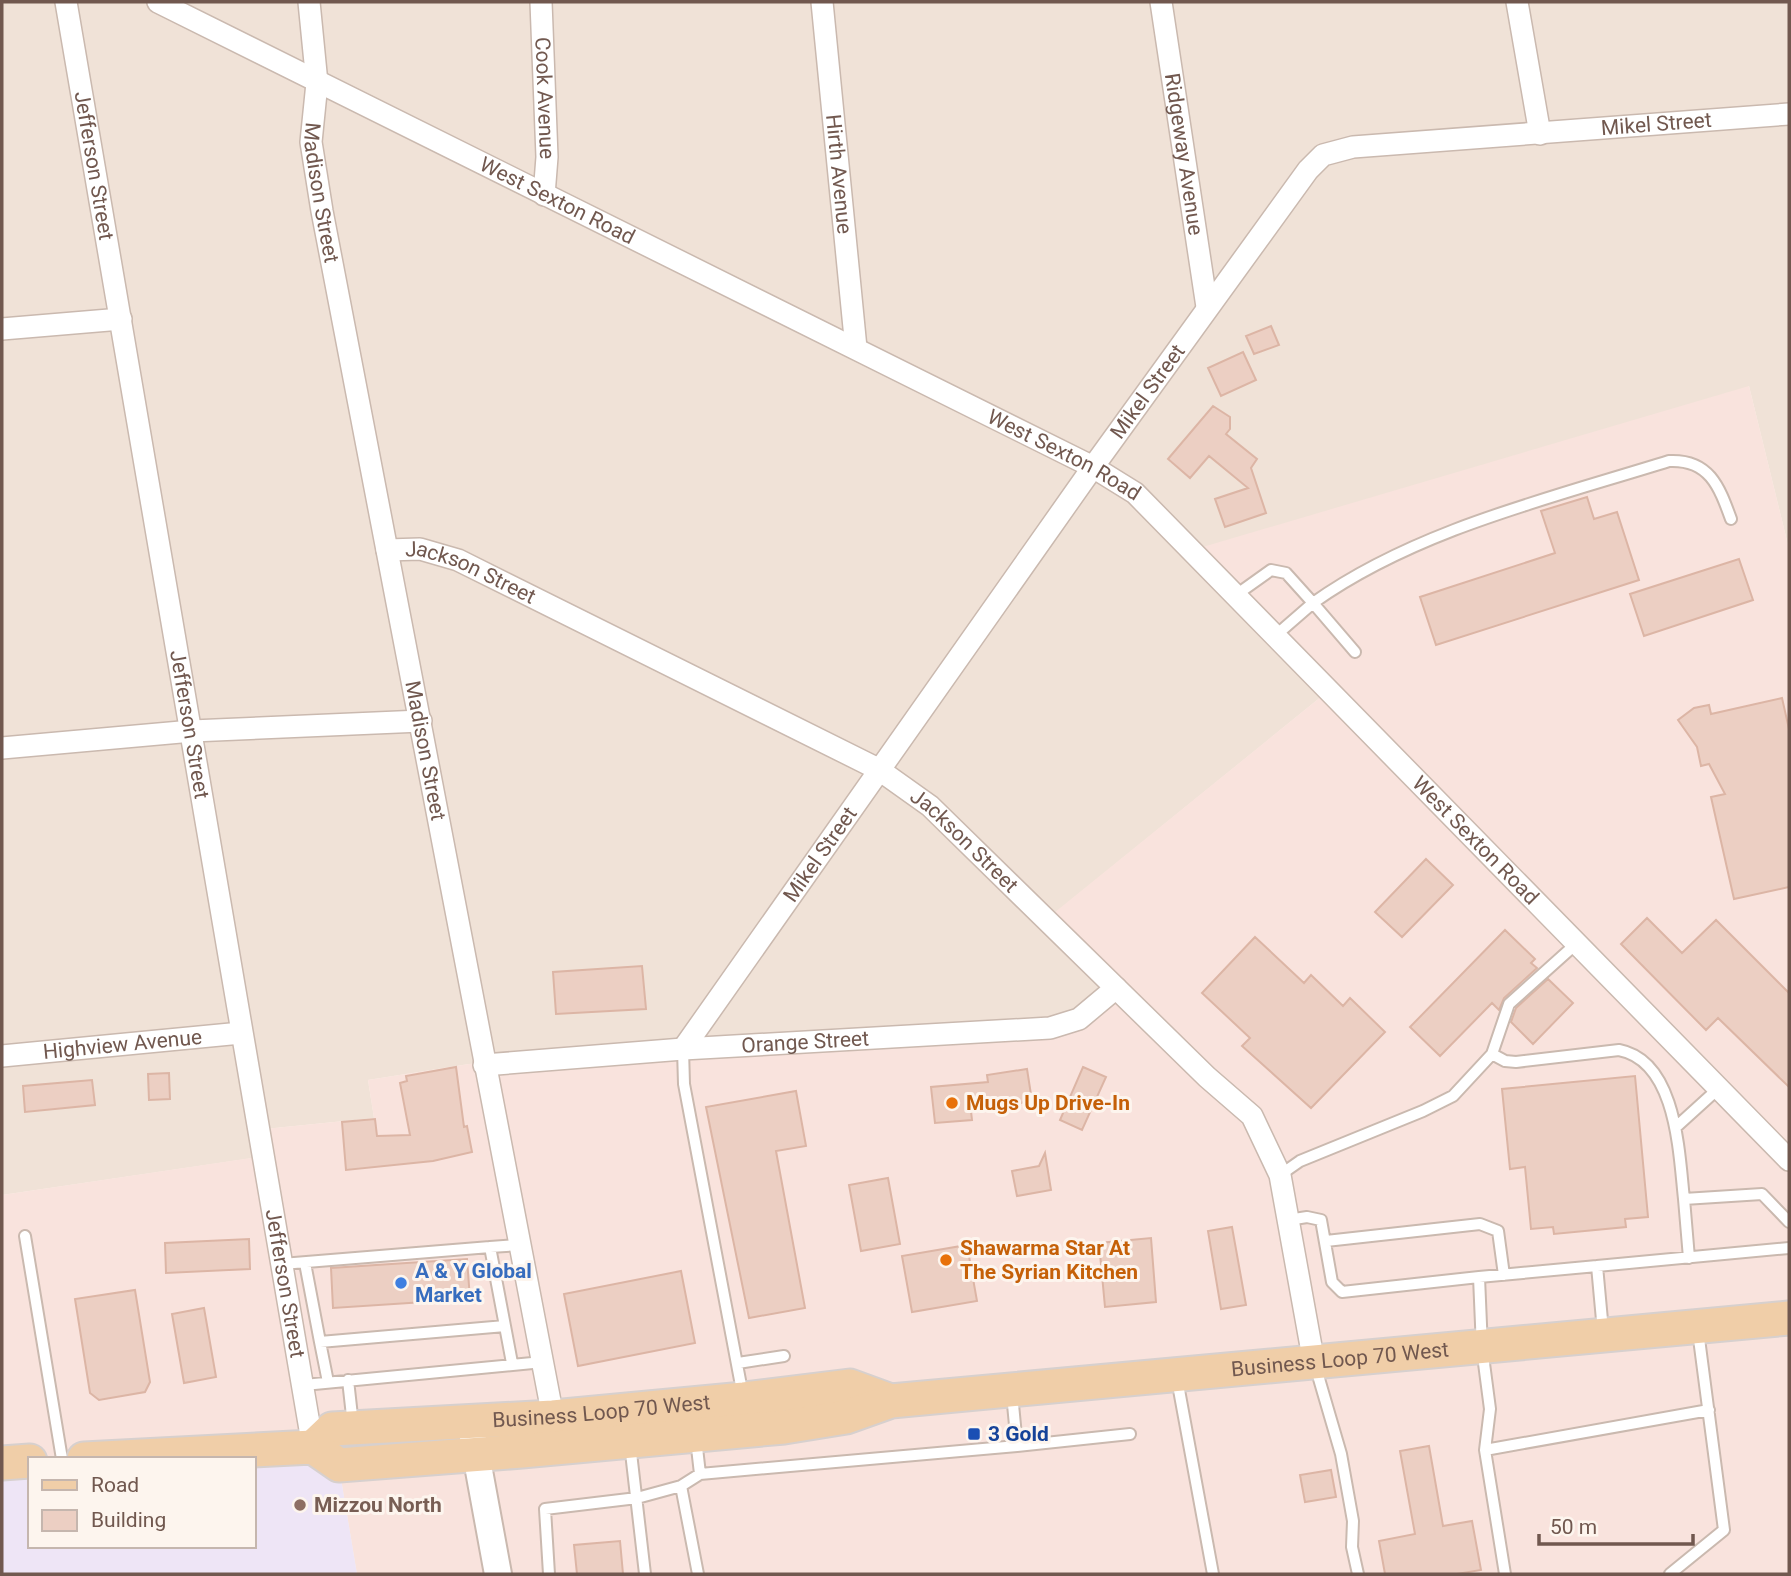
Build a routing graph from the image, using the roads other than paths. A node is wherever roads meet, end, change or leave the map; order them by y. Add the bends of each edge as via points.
1 (66, 2) edge
2 (158, 2) edge
3 (309, 2) edge
4 (541, 2) edge
5 (822, 2) edge
6 (1161, 2) edge
7 (1517, 2) edge
8 (317, 83) junction
9 (1789, 114) edge
10 (1541, 134) junction
11 (544, 195) junction
12 (1208, 307) junction
13 (121, 319) junction
14 (2, 329) edge
15 (856, 348) junction
16 (1093, 467) junction
17 (1731, 519) dead end
18 (387, 550) junction
19 (1236, 595) junction
20 (1313, 603) junction
21 (1275, 636) junction
22 (1355, 652) dead end
23 (421, 721) junction
24 (191, 731) junction
25 (2, 748) edge
26 (878, 769) junction
27 (1577, 943) junction
28 (1116, 988) junction
29 (241, 1033) junction
30 (683, 1049) junction
31 (1492, 1054) junction
32 (2, 1056) edge
33 (484, 1065) junction
34 (1719, 1088) junction
35 (1676, 1127) junction
36 (1789, 1160) edge
37 (1280, 1175) junction
38 (1684, 1199) junction
39 (1288, 1220) junction
40 (1789, 1222) edge
41 (26, 1236) dead end
42 (1326, 1241) junction
43 (519, 1245) junction
44 (490, 1247) junction
45 (1789, 1248) edge
46 (1689, 1258) junction
47 (305, 1263) junction
48 (282, 1264) junction
49 (1597, 1266) junction
50 (1504, 1275) junction
51 (1479, 1277) junction
52 (1789, 1318) edge
53 (505, 1326) junction
54 (1698, 1328) junction
55 (1604, 1336) junction
56 (320, 1342) junction
57 (1482, 1348) junction
58 (784, 1356) dead end
59 (543, 1362) junction
60 (512, 1363) junction
61 (738, 1363) junction
62 (1314, 1363) junction
63 (1177, 1376) junction
64 (348, 1380) junction
65 (328, 1382) junction
66 (304, 1385) junction
67 (1012, 1391) junction
68 (744, 1399) junction
69 (891, 1401) junction
70 (1709, 1410) junction
71 (554, 1417) junction
72 (353, 1428) junction
73 (1130, 1434) dead end
74 (695, 1435) junction
75 (473, 1438) junction
76 (630, 1441) junction
77 (1017, 1446) junction
78 (313, 1447) junction
79 (1485, 1450) junction
80 (62, 1457) edge
81 (122, 1457) edge
82 (28, 1461) edge
83 (2, 1463) edge
84 (700, 1474) junction
85 (681, 1486) junction
86 (637, 1498) junction
87 (498, 1574) edge
88 (549, 1574) edge
89 (645, 1574) edge
90 (698, 1574) edge
91 (1213, 1574) edge
92 (1358, 1574) edge
93 (1505, 1574) edge
94 (1670, 1574) edge

1 - 13 street, Jefferson Street
2 - 8 street, West Sexton Road
3 - 8 street, Madison Street
4 - 11 street, Cook Avenue via 547,157
5 - 15 street, Hirth Avenue
6 - 12 street, Ridgeway Avenue
7 - 10 street
8 - 11 street, West Sexton Road
8 - 18 street, Madison Street via 311,142
9 - 10 street, Mikel Street
10 - 12 street, Mikel Street via 1353,147 1323,155
11 - 15 street, West Sexton Road
12 - 16 street, Mikel Street
13 - 14 street
13 - 24 street, Jefferson Street
15 - 16 street, West Sexton Road
16 - 19 street, West Sexton Road via 1135,493
16 - 26 street, Mikel Street
17 - 20 lane via 1722,493 1705,468 1684,460 1669,461 1414,546
18 - 23 street, Madison Street
18 - 26 street, Jackson Street via 420,549 458,560
19 - 20 lane via 1271,570 1279,570
19 - 21 street, West Sexton Road
20 - 21 lane
20 - 22 lane
21 - 27 street, West Sexton Road
23 - 24 street
23 - 33 street, Madison Street
24 - 25 street
24 - 29 street, Jefferson Street
26 - 28 street, Jackson Street via 930,806
26 - 30 street, Mikel Street
27 - 31 lane via 1509,1004
27 - 34 street, West Sexton Road
28 - 30 street, Orange Street via 1079,1019 1049,1028
28 - 37 street, Jackson Street via 1252,1116
29 - 32 street, Highview Avenue
29 - 48 street, Jefferson Street
30 - 33 street, Orange Street
30 - 61 lane via 684,1084
31 - 35 lane via 1516,1062 1628,1052 1662,1087
31 - 37 lane via 1444,1102 1300,1161
33 - 43 street, Madison Street
34 - 35 lane
34 - 36 street, West Sexton Road
35 - 38 lane
37 - 39 street, Jackson Street
38 - 40 lane via 1762,1194
38 - 46 lane
39 - 42 lane via 1321,1220
39 - 62 street, Jackson Street
41 - 80 lane
42 - 50 lane via 1480,1224 1498,1231
42 - 51 lane via 1332,1282 1342,1292
43 - 44 lane
43 - 59 street, Madison Street
44 - 47 lane
44 - 53 lane
45 - 46 lane
46 - 49 lane
47 - 48 lane
47 - 56 lane
48 - 66 street, Jefferson Street
49 - 50 lane
49 - 55 lane
50 - 51 lane
51 - 57 lane
52 - 54 main road, Business Loop 70 West
53 - 56 lane
53 - 60 lane
54 - 55 main road, Business Loop 70 West
54 - 70 lane
55 - 57 main road, Business Loop 70 West
56 - 65 lane
57 - 62 main road, Business Loop 70 West
57 - 79 lane via 1490,1409
58 - 61 lane
59 - 60 lane
59 - 71 street, Madison Street
60 - 64 lane
61 - 68 lane
62 - 63 main road, Business Loop 70 West
62 - 92 lane via 1341,1454
63 - 67 main road, Business Loop 70 West
63 - 91 lane
64 - 65 lane
64 - 72 lane
65 - 66 lane
66 - 78 street, Jefferson Street
67 - 69 main road, Business Loop 70 West
67 - 77 lane
68 - 69 main road, Business Loop 70 West via 850,1385
68 - 71 main road, Business Loop 70 West
69 - 74 main road, Business Loop 70 West via 846,1416 784,1427
70 - 79 lane
70 - 94 lane via 1724,1530
71 - 75 main road, Business Loop 70 West
72 - 75 main road, Business Loop 70 West
72 - 78 main road, Business Loop 70 West via 332,1429
73 - 77 lane
74 - 76 main road, Business Loop 70 West
74 - 84 lane
75 - 76 main road, Business Loop 70 West
75 - 78 main road, Business Loop 70 West via 339,1465
75 - 87 street
76 - 86 lane
77 - 84 lane
78 - 81 main road
79 - 93 lane
82 - 83 main road
84 - 85 lane
85 - 86 lane
85 - 90 lane
86 - 88 lane via 545,1509
86 - 89 lane

